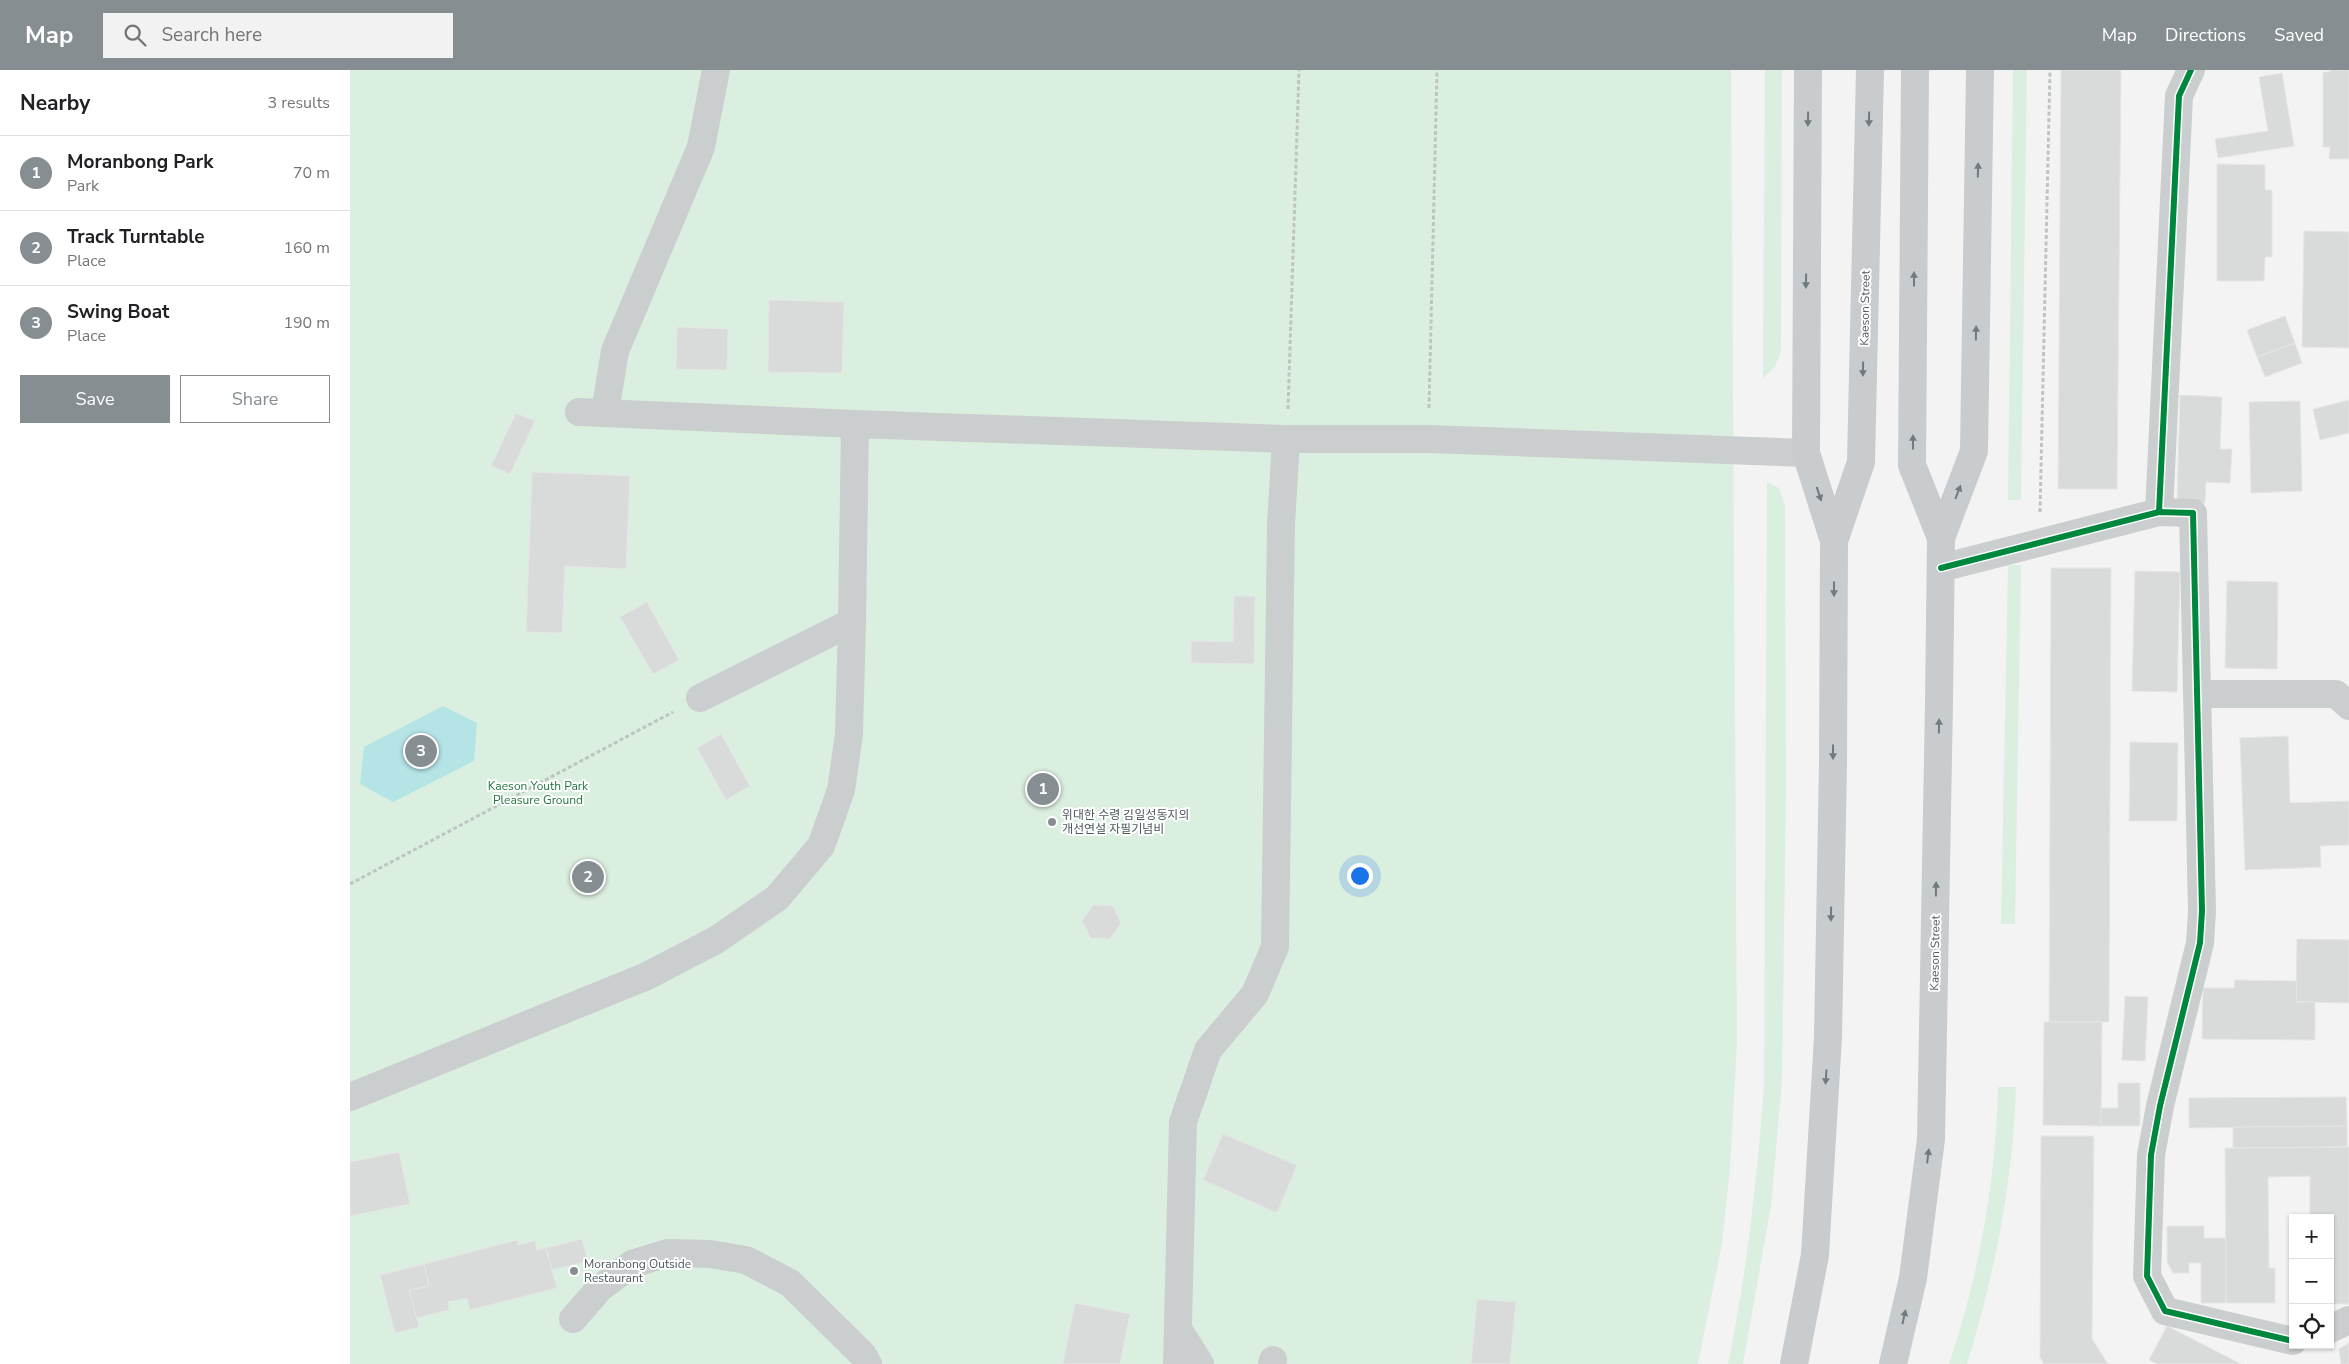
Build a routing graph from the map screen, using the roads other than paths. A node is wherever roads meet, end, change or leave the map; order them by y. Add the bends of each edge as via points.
1 (716, 70) edge
2 (1808, 70) edge
3 (1870, 70) edge
4 (1915, 70) edge
5 (1980, 70) edge
6 (2191, 70) edge
7 (855, 424) junction
8 (1286, 439) junction
9 (1806, 453) junction
10 (2158, 512) junction
11 (1941, 538) junction
12 (1834, 541) junction
13 (1942, 568) junction
14 (852, 622) junction
15 (2197, 694) junction
16 (700, 698) road end
17 (2349, 706) edge
18 (350, 1097) edge
19 (573, 1318) dead end
20 (2349, 1320) edge
21 (2334, 1327) edge
22 (1178, 1329) junction
23 (2289, 1340) edge
24 (2301, 1349) edge
25 (868, 1364) edge
26 (1177, 1364) edge
27 (1200, 1364) edge
28 (1794, 1364) edge
29 (1892, 1364) edge
30 (2297, 1364) edge

1 - 7 street via 701,147 592,412
2 -> 9 main road, Kaeson Street
3 -> 12 main road, Kaeson Street via 1861,462
11 -> 4 main road, Kaeson Street via 1912,465
11 -> 5 main road, Kaeson Street via 1974,451
6 - 10 street via 2179,96
7 - 8 street
7 - 14 street
8 - 9 street via 1430,439
8 - 22 street via 1280,525 1276,947 1255,994 1208,1050 1183,1122
9 -> 12 main road, Kaeson Street
10 - 13 street
10 - 15 street via 2193,513
11 - 13 main road, Kaeson Street
12 -> 28 main road, Kaeson Street via 1828,1038 1815,1255
29 -> 13 main road, Kaeson Street via 1913,1278 1930,1139
14 - 16 street
14 - 18 street via 849,734 841,790 821,846 776,898 716,940 646,976
15 - 17 street via 2336,694
15 - 23 street via 2200,943 2151,1154 2147,1276 2165,1311
19 - 25 street via 600,1288 632,1264 668,1253 710,1254 746,1260 790,1284 863,1355
20 - 21 street
22 - 26 street
22 - 27 street
24 - 30 street

